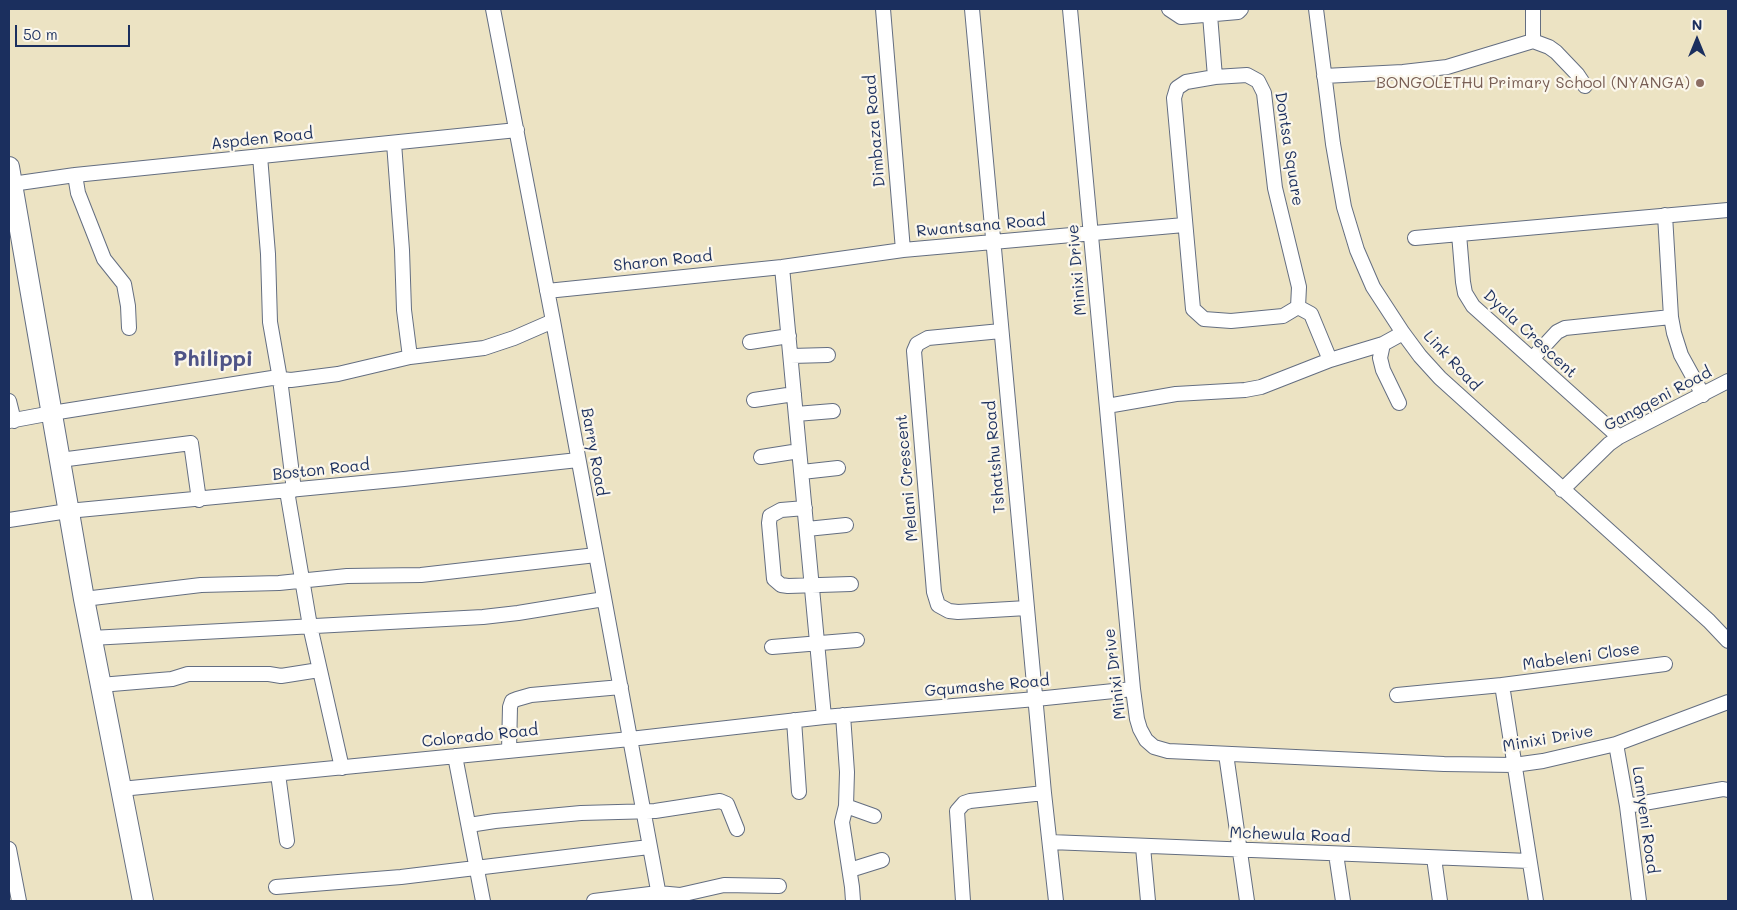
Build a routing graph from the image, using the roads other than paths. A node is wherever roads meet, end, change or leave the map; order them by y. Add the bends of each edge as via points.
1 (493, 9) edge
2 (883, 9) edge
3 (972, 9) edge
4 (1070, 9) edge
5 (1169, 9) edge
6 (1241, 9) edge
7 (1316, 9) edge
8 (1533, 9) edge
9 (1210, 15) junction
10 (1533, 41) junction
11 (1324, 76) junction
12 (1215, 77) junction
13 (1585, 86) dead end
14 (517, 130) junction
15 (394, 143) junction
16 (260, 156) junction
17 (10, 175) edge
18 (75, 175) junction
19 (1728, 210) edge
20 (1665, 215) junction
21 (1184, 225) junction
22 (1091, 234) junction
23 (1460, 234) junction
24 (1415, 238) dead end
25 (994, 242) junction
26 (903, 250) junction
27 (782, 267) junction
28 (547, 291) junction
29 (1298, 308) junction
30 (1671, 317) junction
31 (553, 322) junction
32 (130, 328) dead end
33 (1001, 331) junction
34 (1403, 333) junction
35 (789, 336) junction
36 (750, 342) dead end
37 (1383, 344) junction
38 (828, 354) dead end
39 (790, 356) junction
40 (410, 357) junction
41 (1532, 359) junction
42 (1330, 360) junction
43 (280, 379) junction
44 (1728, 381) edge
45 (794, 394) junction
46 (1703, 395) junction
47 (754, 400) dead end
48 (9, 401) edge
49 (1399, 403) dead end
50 (1107, 406) junction
51 (833, 411) dead end
52 (52, 412) junction
53 (796, 414) junction
54 (12, 421) edge
55 (1619, 437) junction
56 (800, 451) junction
57 (761, 456) dead end
58 (60, 460) junction
59 (578, 460) junction
60 (838, 468) dead end
61 (802, 472) junction
62 (1562, 490) junction
63 (291, 491) junction
64 (199, 500) junction
65 (805, 508) junction
66 (68, 511) junction
67 (9, 520) edge
68 (846, 525) dead end
69 (807, 529) junction
70 (596, 555) junction
71 (303, 580) junction
72 (851, 584) dead end
73 (812, 586) junction
74 (604, 599) junction
75 (84, 600) junction
76 (1027, 608) junction
77 (310, 626) junction
78 (91, 638) junction
79 (857, 640) dead end
80 (1728, 641) edge
81 (818, 643) junction
82 (772, 647) dead end
83 (1664, 664) dead end
84 (319, 670) junction
85 (100, 685) junction
86 (1502, 685) junction
87 (621, 687) junction
88 (1133, 689) junction
89 (1397, 695) dead end
90 (1036, 699) junction
91 (1728, 702) edge
92 (843, 715) junction
93 (824, 717) junction
94 (794, 720) junction
95 (630, 739) junction
96 (1616, 744) junction
97 (509, 751) junction
98 (1226, 754) junction
99 (455, 756) junction
100 (1514, 765) junction
101 (342, 768) junction
102 (278, 774) junction
103 (121, 789) junction
104 (1728, 790) edge
105 (799, 792) dead end
106 (1044, 793) junction
107 (846, 806) junction
108 (1627, 806) junction
109 (643, 812) junction
110 (874, 816) dead end
111 (469, 825) junction
112 (737, 829) dead end
113 (287, 841) dead end
114 (1050, 842) junction
115 (650, 847) junction
116 (1144, 847) junction
117 (9, 849) edge
118 (1240, 850) junction
119 (1336, 854) junction
120 (1434, 858) junction
121 (882, 860) dead end
122 (1529, 861) junction
123 (478, 867) junction
124 (850, 870) junction
125 (779, 886) dead end
126 (276, 887) dead end
127 (659, 897) edge
128 (19, 901) edge
129 (143, 901) edge
130 (483, 901) edge
131 (594, 901) edge
132 (853, 901) edge
133 (963, 901) edge
134 (1056, 901) edge
135 (1148, 901) edge
136 (1247, 901) edge
137 (1343, 901) edge
138 (1440, 901) edge
139 (1536, 901) edge
140 (1639, 901) edge

1 - 14 street, Barry Road
2 - 26 street, Dimbaza Road
3 - 25 street, Tshatshu Road
4 - 22 street, Minixi Drive
5 - 9 street via 1181,17
6 - 9 street
7 - 11 street, Link Road
8 - 10 street
9 - 12 street
10 - 11 street via 1447,67
10 - 13 street via 1556,52
11 - 34 street, Link Road via 1340,190 1357,250 1374,287
12 - 21 street, Dontsa Square via 1186,82 1177,88 1174,98
12 - 29 street, Dontsa Square via 1247,75 1258,81 1264,93 1275,188 1299,287
14 - 15 street, Aspden Road
14 - 28 street, Barry Road
15 - 16 street, Aspden Road
15 - 40 street
16 - 18 street, Aspden Road
16 - 43 street via 270,322
17 - 18 street, Aspden Road
17 - 52 street
18 - 32 street via 78,193 104,259 124,284
19 - 20 street
20 - 23 street
20 - 30 street
21 - 22 street, Rwantsana Road
21 - 29 street, Dontsa Square via 1193,309 1204,319 1231,322 1283,316
22 - 25 street, Rwantsana Road
22 - 50 street, Minixi Drive
23 - 24 street
23 - 41 street, Dyala Crescent via 1463,282 1469,300
25 - 26 street, Rwantsana Road
25 - 33 street, Tshatshu Road
26 - 27 street, Rwantsana Road
27 - 28 street, Sharon Road
27 - 35 street
28 - 31 street, Barry Road
29 - 42 street via 1311,314
30 - 41 street via 1564,328
30 - 46 street via 1681,355
31 - 40 street via 484,348
31 - 59 street, Barry Road
33 - 76 street, Tshatshu Road
33 - 76 street, Melani Crescent via 928,338 917,344 914,351 934,592 938,604 949,611
34 - 37 street
34 - 62 street, Link Road via 1440,378
35 - 36 street
35 - 39 street
37 - 42 street
37 - 49 street via 1380,358 1383,370
38 - 39 street
39 - 45 street
40 - 43 street via 338,374
41 - 55 street, Dyala Crescent
42 - 50 street via 1261,387 1176,394
43 - 52 street
43 - 63 street
44 - 46 street, Gangqeni Road
45 - 47 street
45 - 53 street
46 - 55 street, Gangqeni Road
48 - 54 street
50 - 88 street, Minixi Drive
51 - 53 street
52 - 54 street
52 - 58 street
53 - 56 street
55 - 62 street, Gangqeni Road
56 - 57 street
56 - 61 street
58 - 64 street via 191,443
58 - 66 street
59 - 63 street, Boston Road
59 - 70 street, Barry Road
60 - 61 street
61 - 65 street
62 - 80 street, Link Road via 1709,620
63 - 64 street, Boston Road
63 - 71 street
64 - 66 street, Boston Road
65 - 69 street
65 - 73 street via 781,510 770,516 772,575 781,586
66 - 67 street, Boston Road
66 - 75 street
68 - 69 street
69 - 73 street
70 - 71 street via 421,575
70 - 74 street, Barry Road
71 - 75 street via 185,586
71 - 77 street
72 - 73 street
73 - 81 street
74 - 77 street via 483,617
74 - 87 street, Barry Road
75 - 78 street
76 - 90 street, Tshatshu Road
77 - 78 street
77 - 84 street
78 - 85 street
79 - 81 street
81 - 82 street
81 - 93 street
83 - 86 street, Mabeleni Close
84 - 85 street via 281,676 188,674 172,679
84 - 101 street
85 - 103 street
86 - 89 street, Mabeleni Close
86 - 100 street, Mabeleni Close
87 - 95 street, Barry Road
87 - 97 street via 531,695 512,701
88 - 90 street, Gqumashe Road
88 - 98 street, Minixi Drive via 1140,729 1154,747
90 - 92 street, Gqumashe Road
90 - 106 street, Tshatshu Road
91 - 96 street, Minixi Drive
92 - 93 street, Colorado Road
92 - 107 street
93 - 94 street, Colorado Road
94 - 95 street, Colorado Road
94 - 105 street
95 - 97 street, Colorado Road
95 - 109 street, Barry Road
96 - 100 street, Minixi Drive
96 - 108 street, Lamyeni Road
97 - 99 street, Colorado Road
98 - 100 street, Minixi Drive
98 - 118 street
99 - 101 street, Colorado Road
99 - 111 street
100 - 122 street, Mabeleni Close
101 - 102 street, Colorado Road
102 - 103 street, Colorado Road
102 - 113 street
103 - 129 street
104 - 108 street
106 - 114 street, Tshatshu Road
106 - 133 street via 970,801 957,811
107 - 110 street
107 - 124 street via 842,822
108 - 140 street, Lamyeni Road
109 - 111 street via 571,814
109 - 112 street via 720,801 727,804
109 - 115 street, Barry Road
111 - 123 street
114 - 116 street, Mchewula Road
114 - 134 street, Tshatshu Road
115 - 123 street
115 - 127 street, Barry Road
116 - 118 street, Mchewula Road
116 - 135 street
117 - 128 street
118 - 119 street, Mchewula Road
118 - 136 street
119 - 120 street, Mchewula Road
119 - 137 street
120 - 122 street, Mchewula Road
120 - 138 street
121 - 124 street
122 - 139 street, Mabeleni Close
123 - 126 street
123 - 130 street
124 - 132 street
125 - 127 street via 724,884
127 - 131 street

